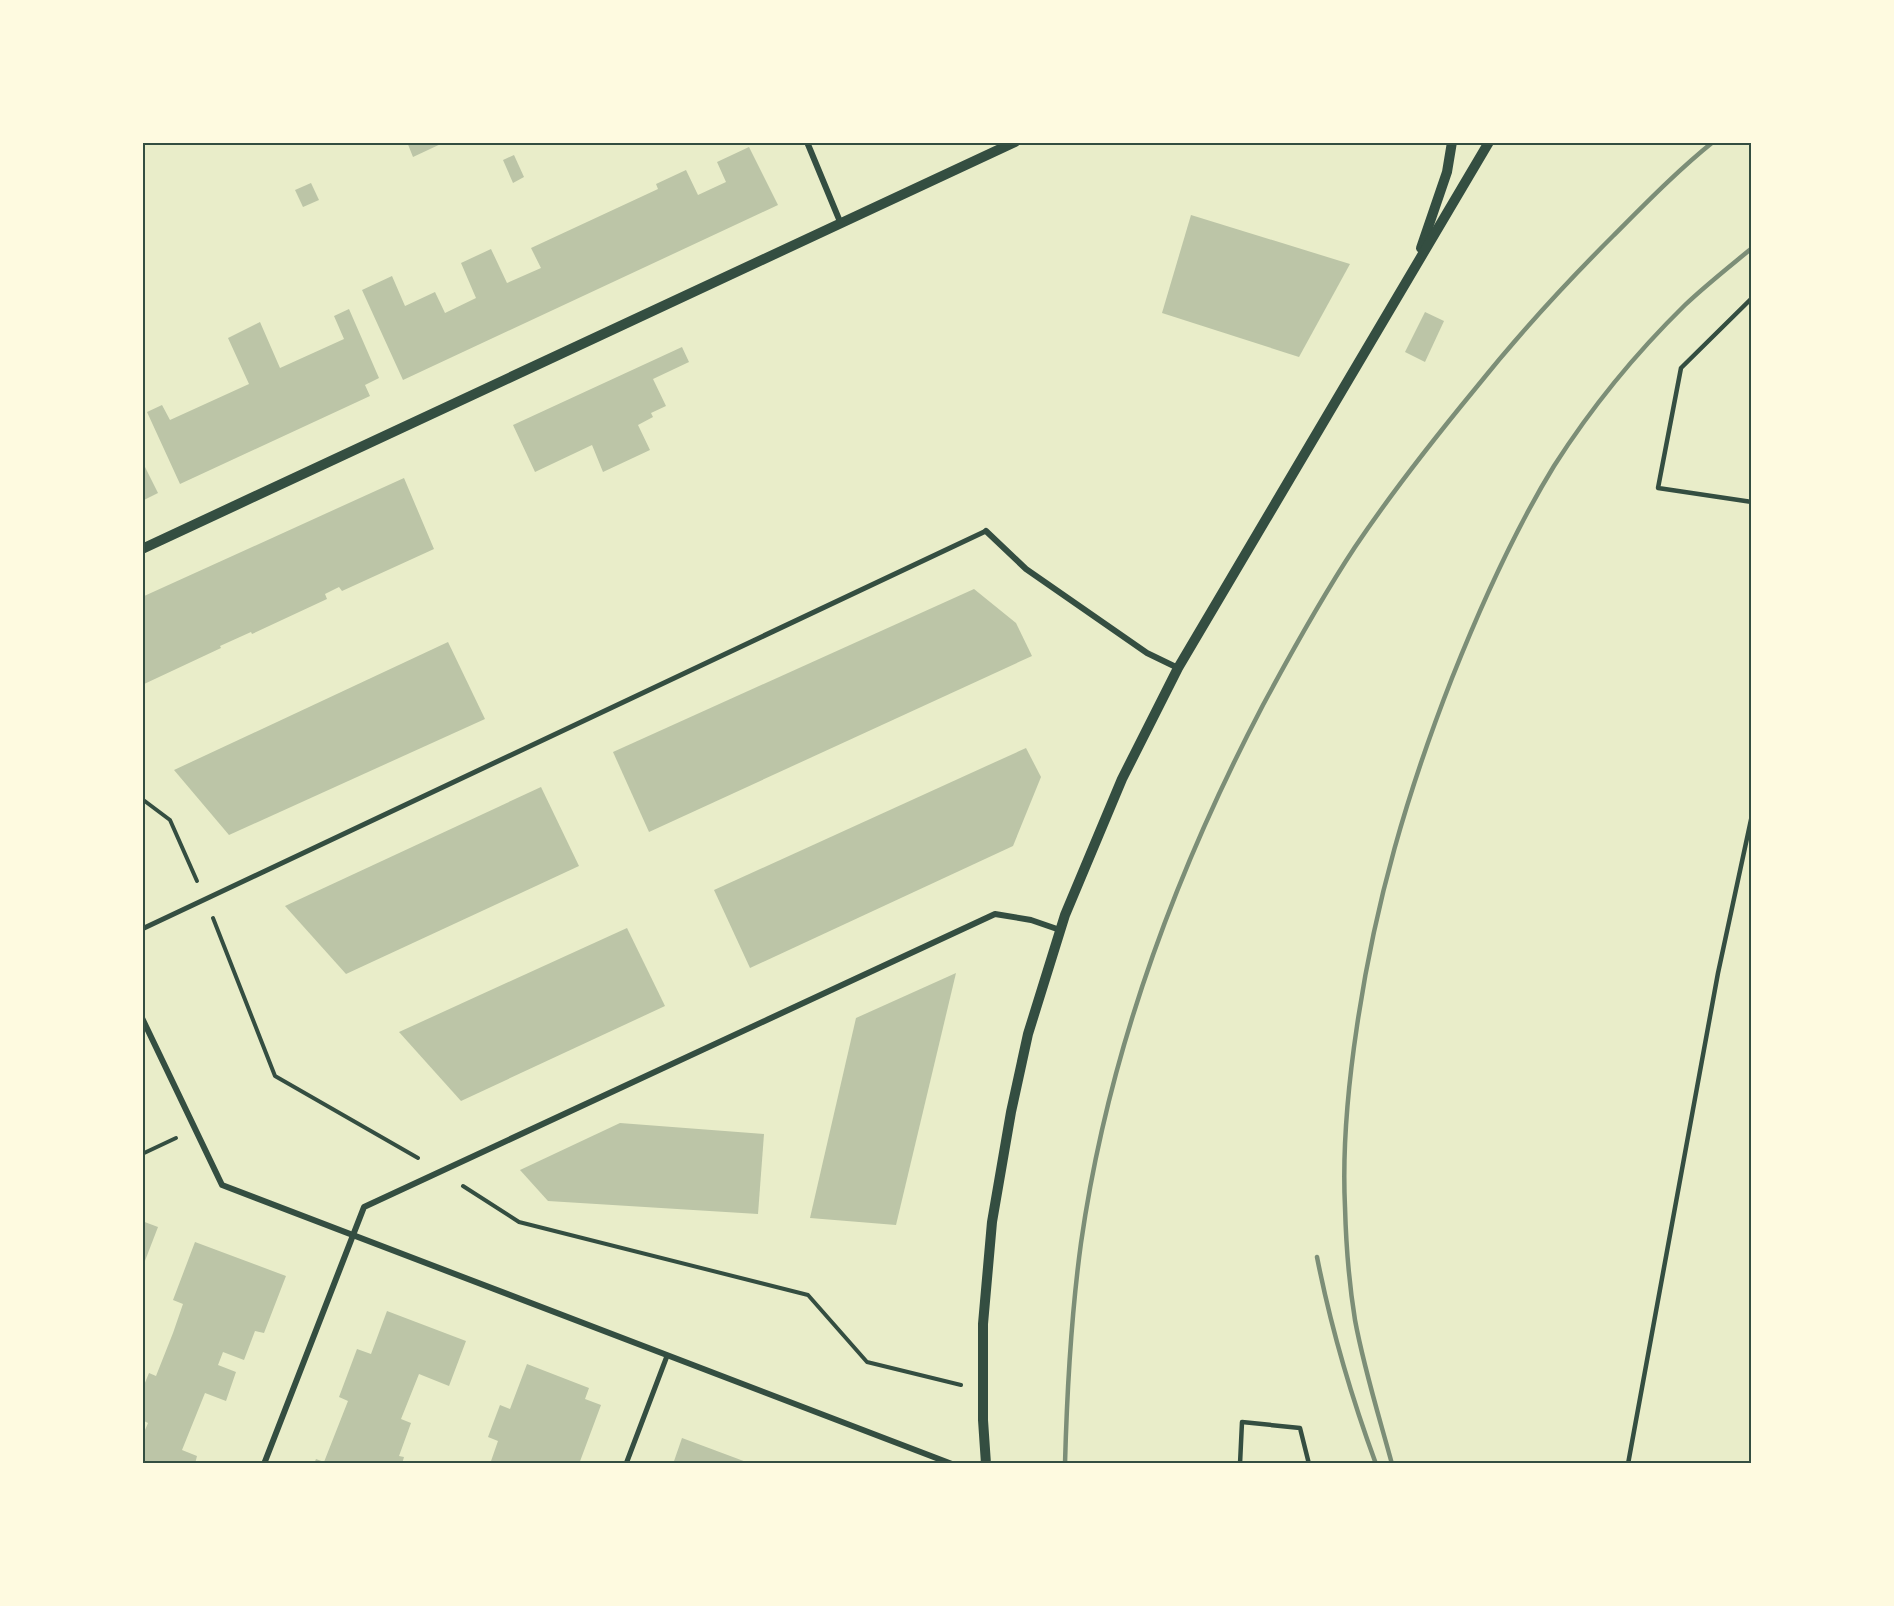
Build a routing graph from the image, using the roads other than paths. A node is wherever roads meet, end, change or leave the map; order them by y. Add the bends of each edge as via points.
1 (807, 142) edge
2 (1015, 142) edge
3 (1452, 142) edge
4 (1489, 142) edge
5 (841, 224) junction
6 (1412, 272) junction
7 (1752, 298) edge
8 (1752, 502) edge
9 (986, 531) joint
10 (142, 549) edge
11 (1178, 668) junction
12 (1752, 815) edge
13 (142, 929) edge
14 (1060, 930) junction
15 (142, 1018) edge
16 (353, 1235) junction
17 (667, 1356) junction
18 (264, 1464) edge
19 (626, 1464) edge
20 (952, 1464) edge
21 (986, 1464) edge
22 (1240, 1464) edge
23 (1309, 1464) edge
24 (1628, 1464) edge

1 - 5 street
2 - 5 street
3 - 6 street via 1447,172
4 - 6 street
5 - 10 street
6 - 11 street
7 - 8 lane via 1681,368 1658,488
9 - 11 street via 1026,569 1147,653
9 - 13 street
11 - 14 street via 1122,779
12 - 24 lane via 1718,973
14 - 16 street via 995,914 364,1207
14 - 21 street via 1028,1034 993,1222 983,1324
15 - 16 street via 222,1185
16 - 17 street
16 - 18 street
17 - 19 street
17 - 20 street
22 - 23 lane via 1242,1422 1300,1428

